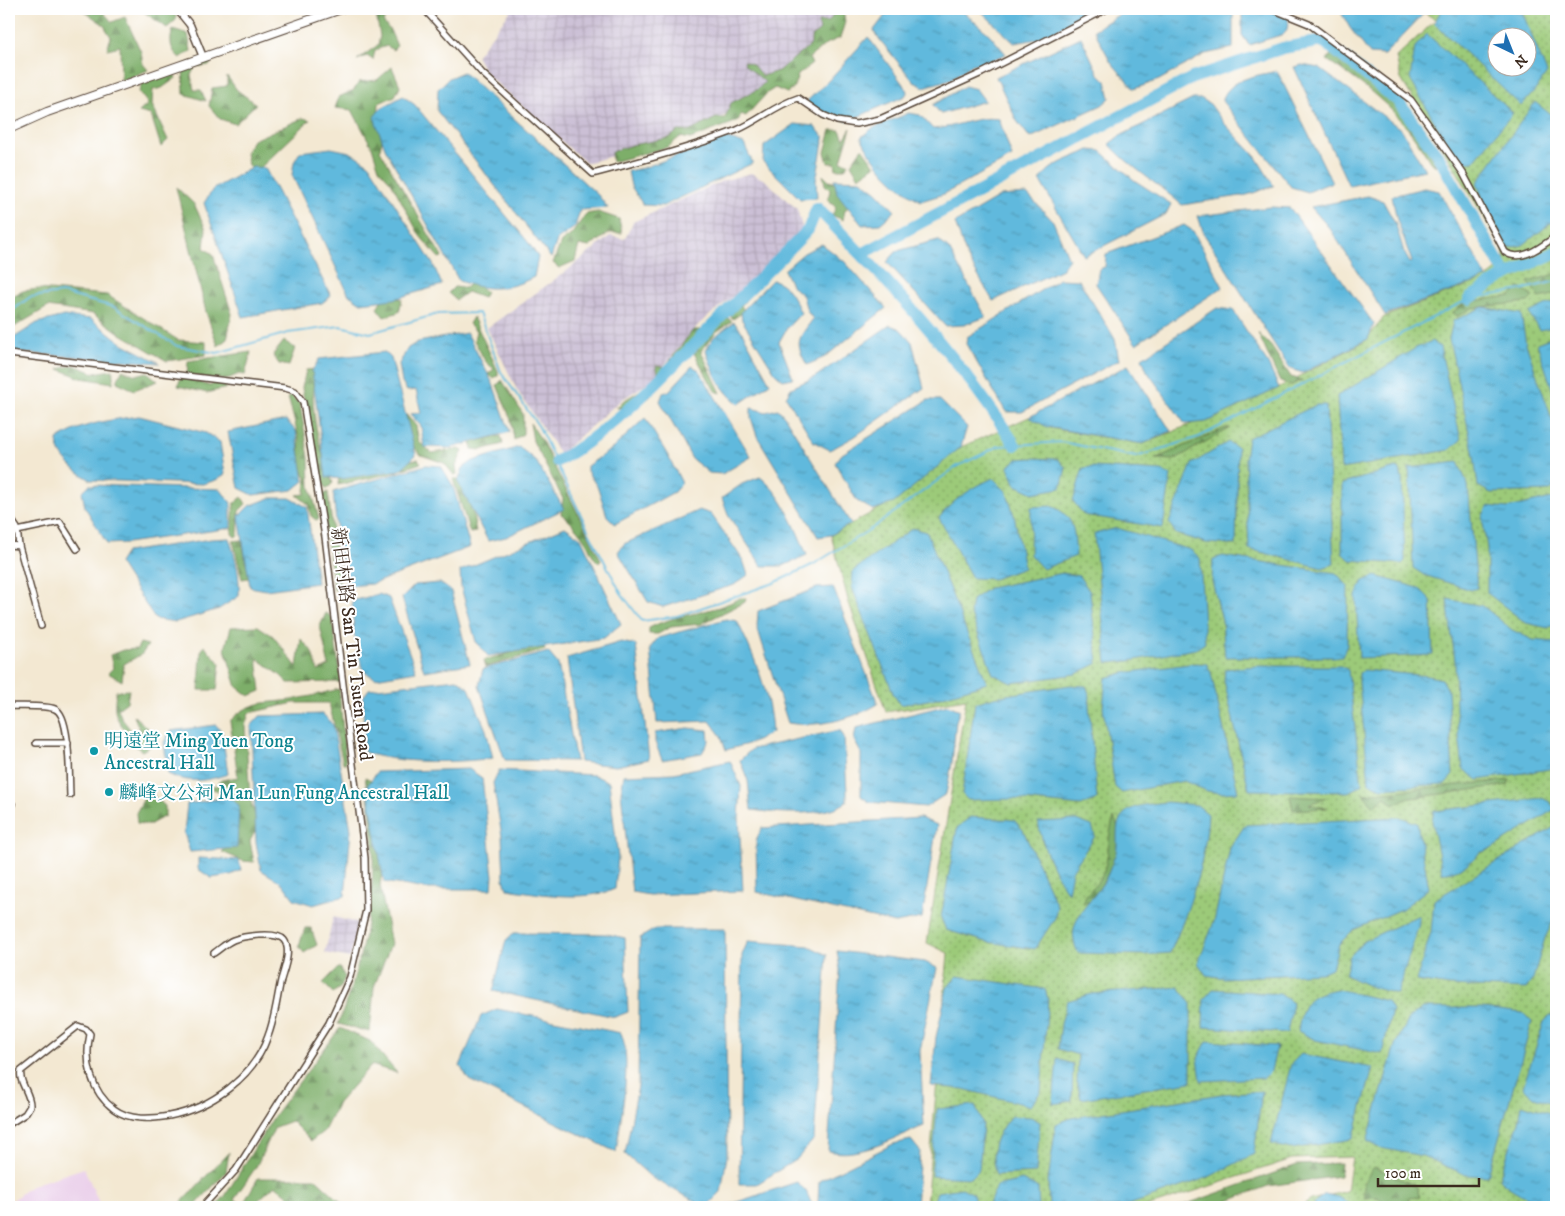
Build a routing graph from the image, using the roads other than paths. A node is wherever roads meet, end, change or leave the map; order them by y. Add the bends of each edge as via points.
1 (177, 9) edge
2 (340, 9) edge
3 (424, 9) edge
4 (1107, 9) edge
5 (1272, 9) edge
6 (203, 57) junction
7 (9, 129) edge
8 (1556, 236) edge
9 (9, 354) edge
10 (9, 516) edge
11 (17, 531) junction
12 (9, 545) edge
13 (19, 546) junction
14 (77, 549) dead end
15 (41, 626) dead end
16 (9, 706) edge
17 (36, 743) dead end
18 (68, 743) junction
19 (70, 795) dead end
20 (11, 935) dead end
21 (9, 947) edge
22 (214, 953) dead end
23 (9, 1124) edge
24 (202, 1207) edge

1 - 6 street via 190,25
2 - 6 main road
3 - 4 street via 482,73 593,174 651,159 735,130 798,98 837,121 856,124 880,119 982,73
5 - 8 street via 1303,20 1411,100 1463,173 1505,252 1521,256
6 - 7 main road via 47,112
9 - 24 street, 新田村路 San Tin Tsuen Road via 285,388 295,391 303,402 325,537 350,733 365,858 366,910 350,977 329,1024 236,1170
10 - 11 street
11 - 13 street
11 - 14 street via 60,522
12 - 13 street
13 - 15 street
16 - 18 street via 56,709
17 - 18 street
18 - 19 street
20 - 21 street
22 - 23 street via 234,940 271,934 284,939 287,945 268,1036 250,1067 224,1092 209,1102 176,1114 141,1118 117,1112 94,1084 88,1056 90,1034 78,1026 23,1069 20,1076 29,1094 30,1106 25,1114

